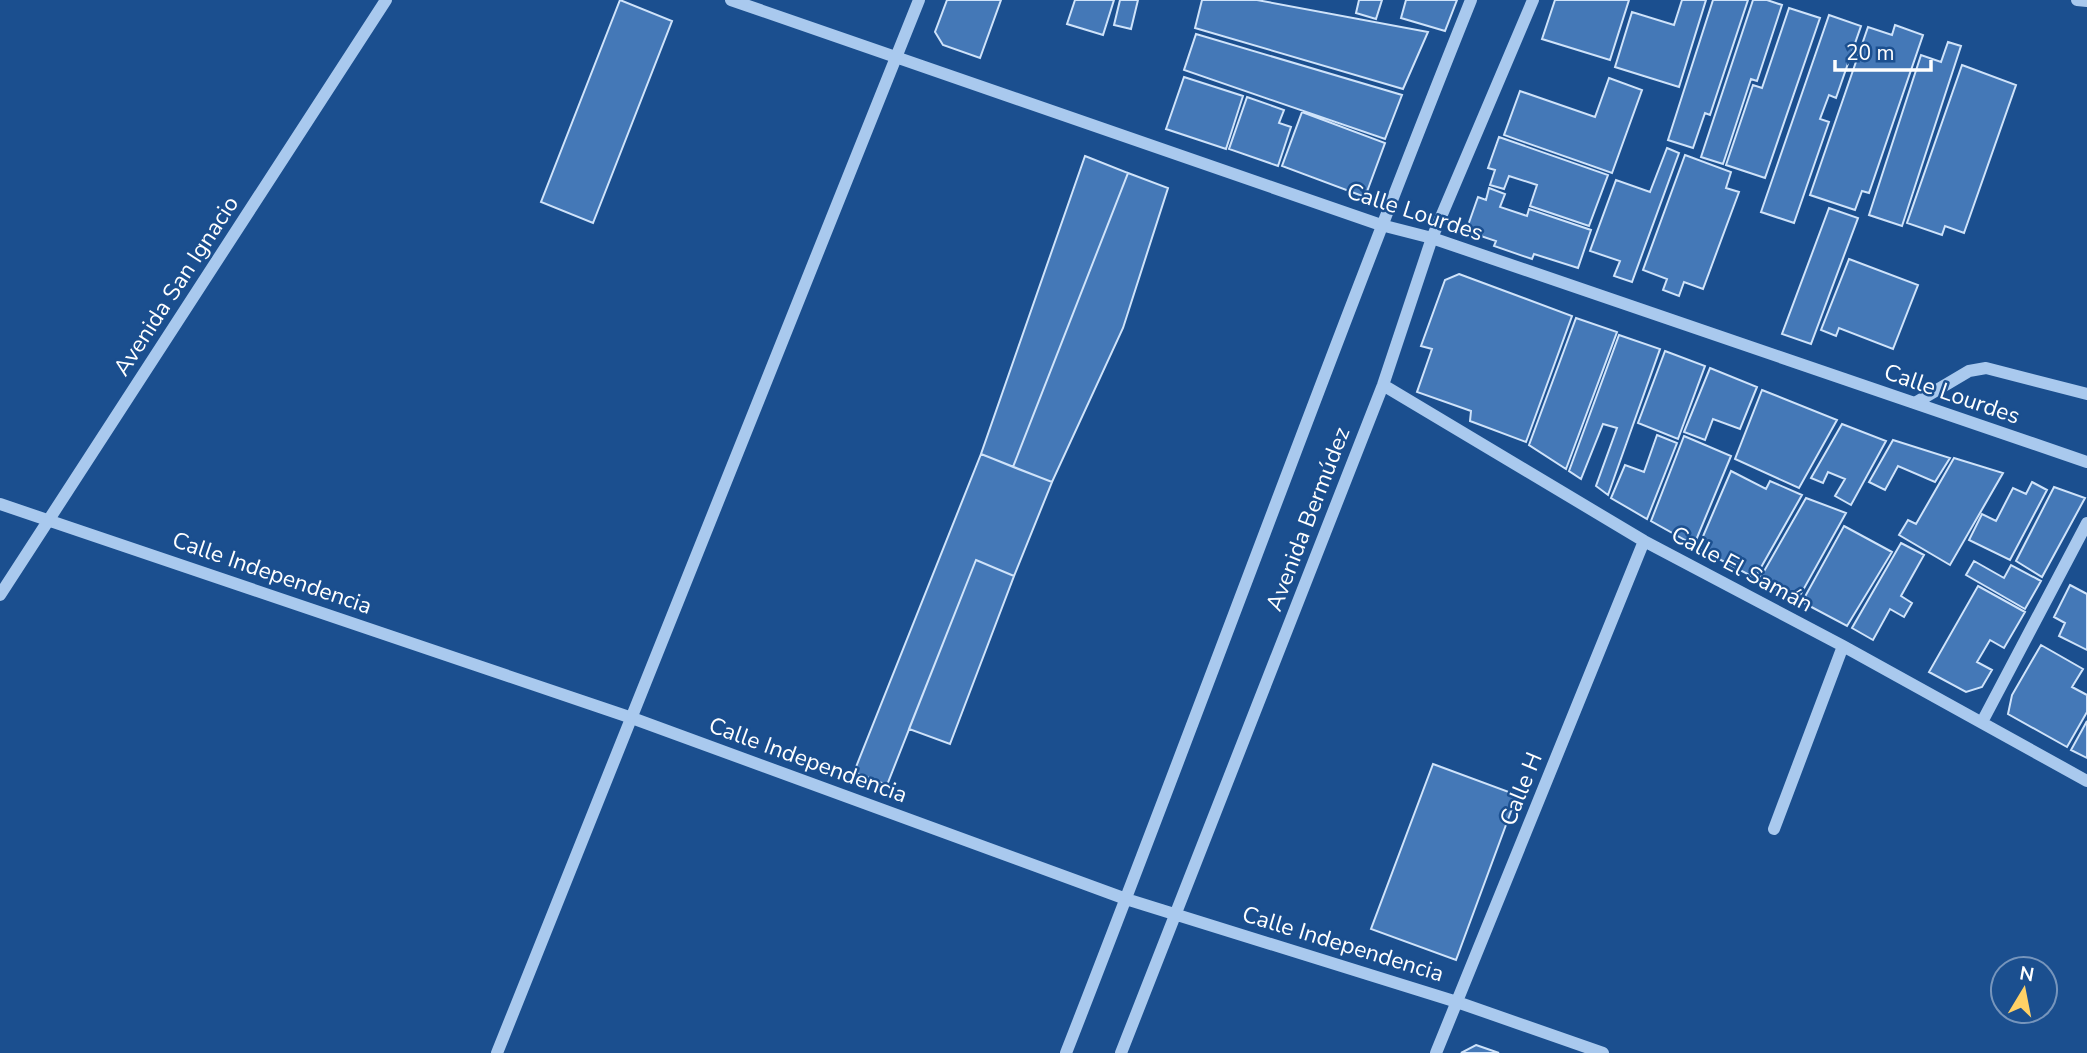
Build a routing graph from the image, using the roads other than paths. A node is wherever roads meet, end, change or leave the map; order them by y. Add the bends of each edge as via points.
1 (386, 0) edge
2 (731, 0) edge
3 (919, 0) edge
4 (1471, 0) edge
5 (1534, 0) edge
6 (2077, 0) edge
7 (2087, 1) edge
8 (897, 57) junction
9 (1381, 225) junction
10 (1432, 238) junction
11 (1383, 386) junction
12 (2087, 394) edge
13 (1915, 403) junction
14 (2087, 462) edge
15 (0, 504) edge
16 (50, 520) junction
17 (2087, 523) edge
18 (1644, 541) junction
19 (0, 595) edge
20 (1843, 646) junction
21 (632, 718) junction
22 (1982, 722) junction
23 (2087, 781) edge
24 (1774, 830) dead end
25 (1126, 899) junction
26 (1177, 914) junction
27 (1457, 1002) junction
28 (497, 1053) edge
29 (1066, 1053) edge
30 (1121, 1053) edge
31 (1436, 1053) edge
32 (1603, 1053) edge

1 - 16 street, Avenida San Ignacio
2 - 8 street, Calle Lourdes
3 - 8 street
4 - 9 street, Avenida Bermúdez
5 - 10 street, Avenida Bermúdez
6 - 7 street
8 - 9 street, Calle Lourdes
8 - 21 street
9 - 10 street, Calle Lourdes
9 - 25 street, Avenida Bermúdez
10 - 11 street, Avenida Bermúdez
10 - 13 street, Calle Lourdes
11 - 18 street, Calle El Samán
11 - 26 street, Avenida Bermúdez
12 - 13 street via 1986,368 1969,371
13 - 14 street, Calle Lourdes
15 - 16 street, Calle Independencia
16 - 19 street, Avenida San Ignacio
16 - 21 street, Calle Independencia
17 - 22 street
18 - 20 street, Calle El Samán
18 - 27 street, Calle H
20 - 22 street, Calle El Samán
20 - 24 street
21 - 25 street, Calle Independencia
21 - 28 street
22 - 23 street, Calle El Samán
25 - 26 street, Calle Independencia
25 - 29 street, Avenida Bermúdez
26 - 27 street, Calle Independencia
26 - 30 street, Avenida Bermúdez
27 - 31 street, Calle H
27 - 32 street, Calle Independencia

